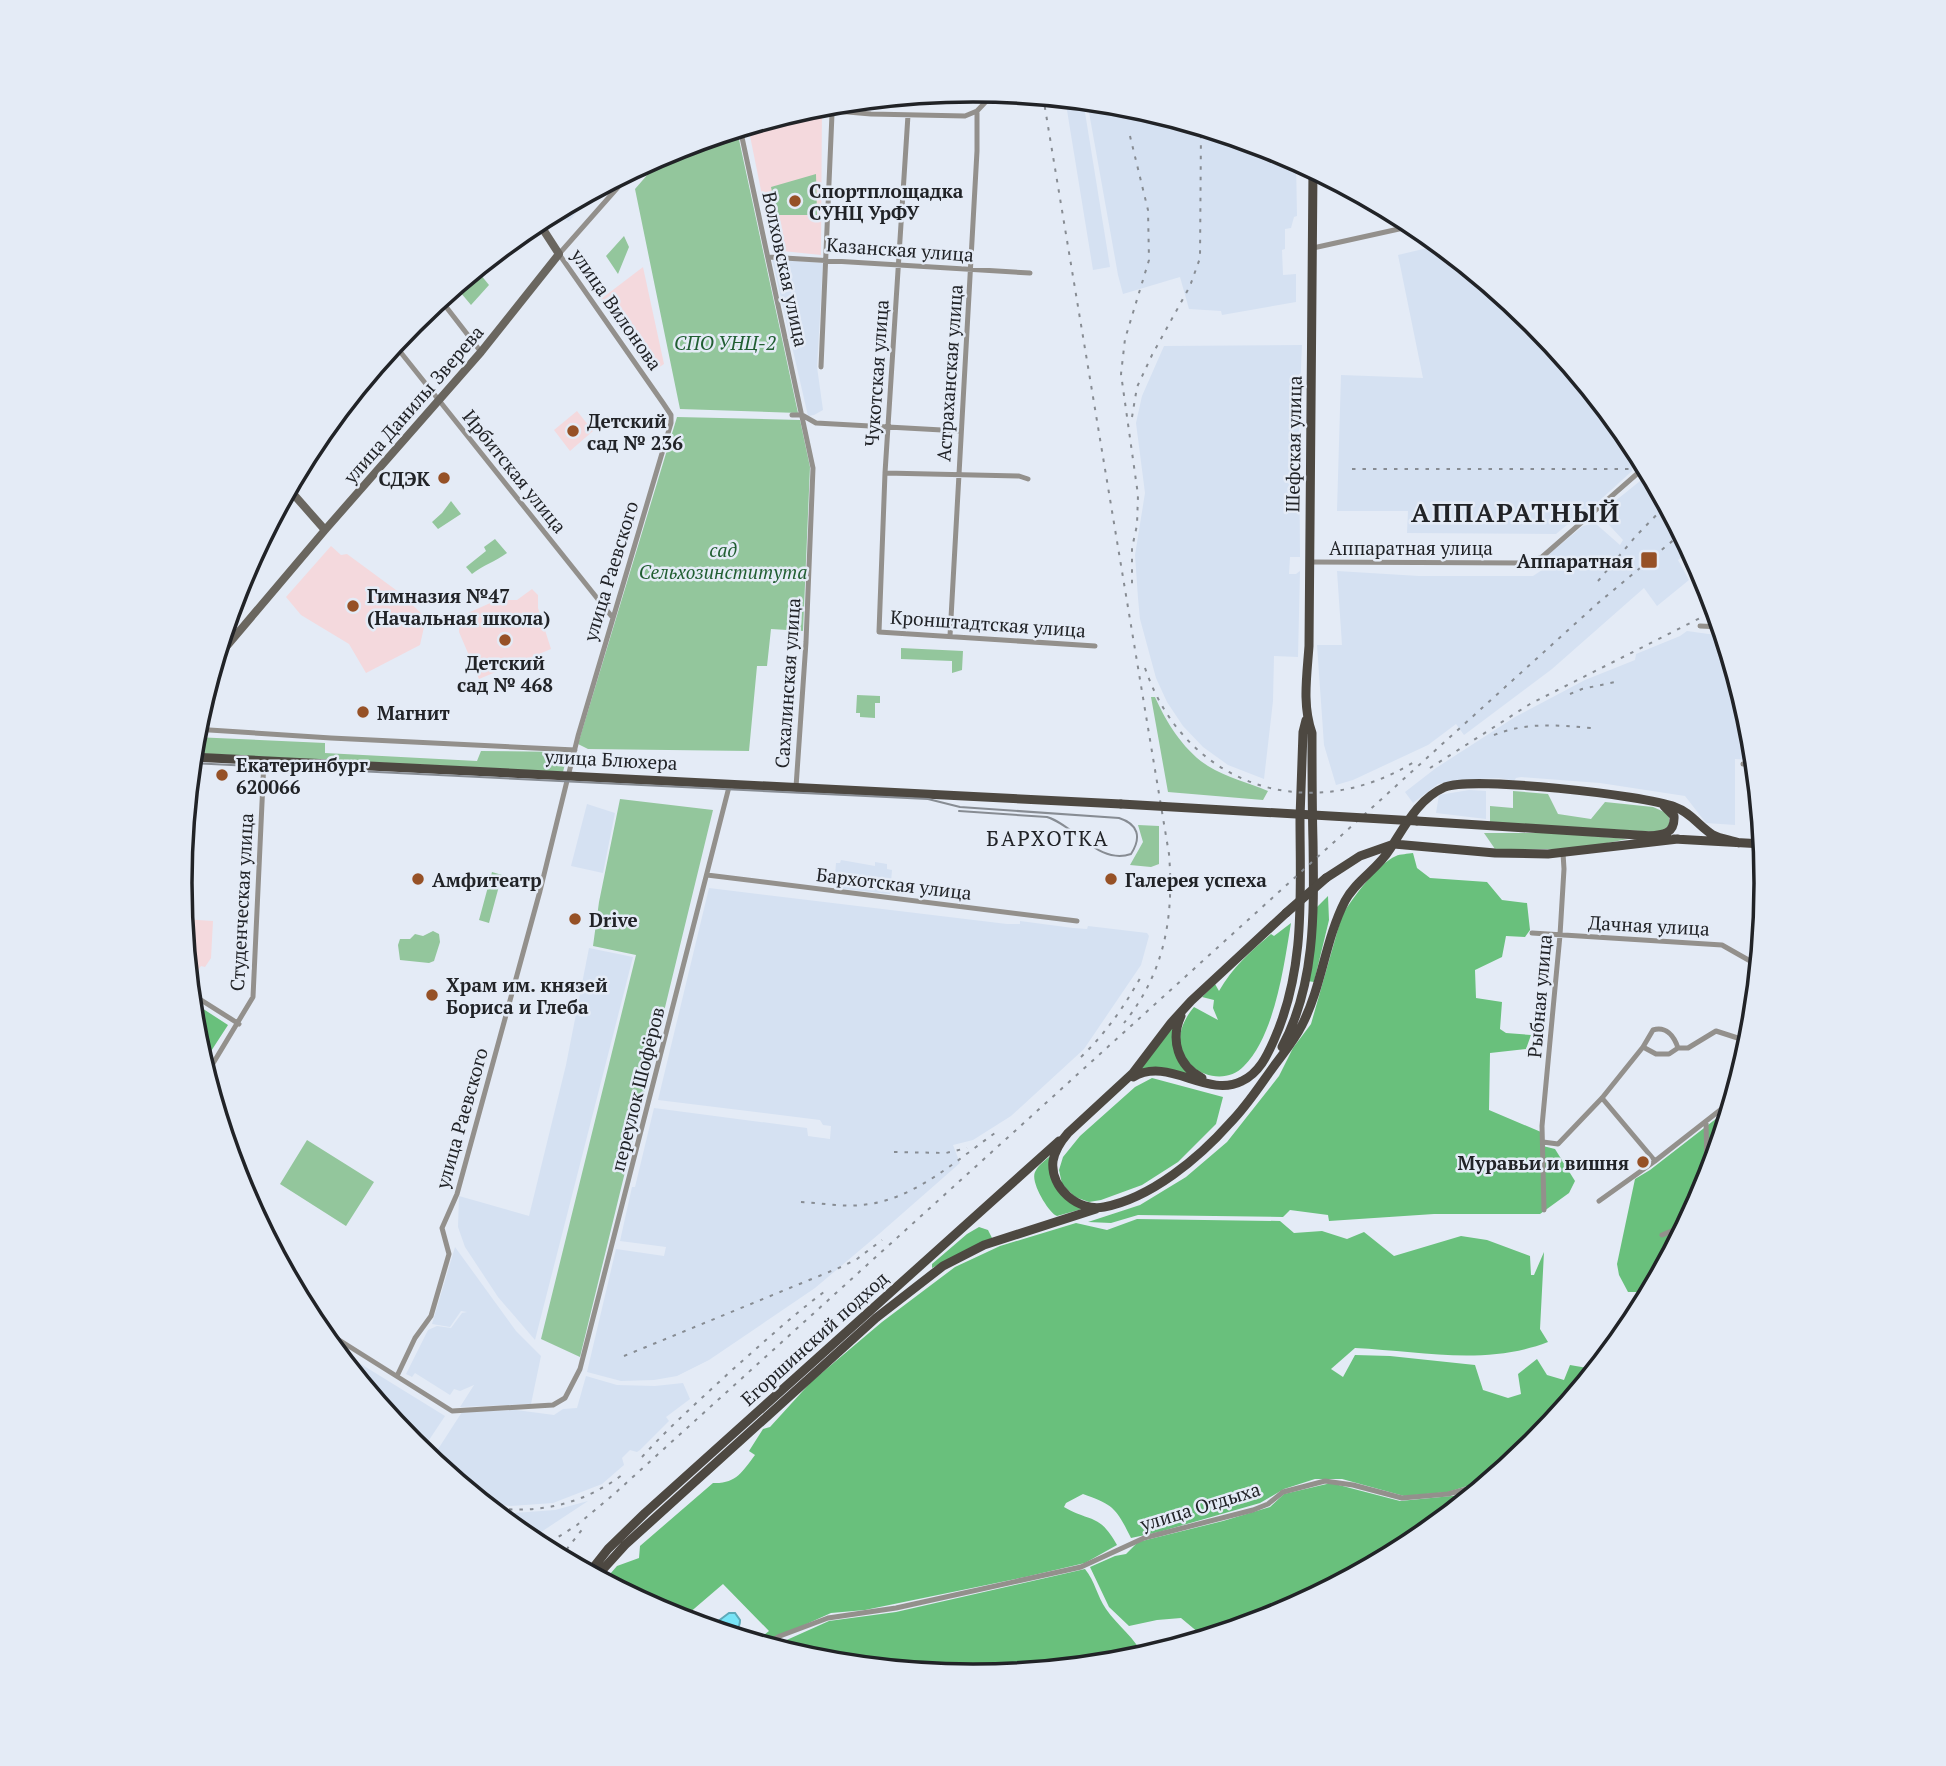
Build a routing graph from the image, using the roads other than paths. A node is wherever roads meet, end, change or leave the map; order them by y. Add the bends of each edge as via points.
1 (986, 102) edge
2 (977, 111) junction
3 (845, 113) edge
4 (833, 115) edge
5 (908, 116) junction
6 (742, 137) edge
7 (1313, 179) edge
8 (619, 187) edge
9 (1400, 229) edge
10 (544, 230) edge
11 (1313, 247) junction
12 (559, 254) junction
13 (768, 257) junction
14 (827, 260) junction
15 (899, 266) junction
16 (971, 269) junction
17 (1030, 273) dead end
18 (446, 306) edge
19 (400, 352) edge
20 (481, 352) junction
21 (821, 367) dead end
22 (438, 400) junction
23 (671, 415) joint
24 (792, 415) dead end
25 (802, 415) junction
26 (888, 428) junction
27 (960, 432) junction
28 (885, 472) junction
29 (1638, 473) edge
30 (958, 476) junction
31 (1028, 478) dead end
32 (294, 495) edge
33 (325, 530) junction
34 (1309, 562) junction
35 (613, 618) junction
36 (1700, 626) dead end
37 (1711, 627) edge
38 (879, 632) joint
39 (950, 636) junction
40 (230, 643) edge
41 (1095, 646) dead end
42 (1307, 718) junction
43 (207, 730) edge
44 (575, 750) junction
45 (202, 757) edge
46 (264, 760) junction
47 (568, 775) junction
48 (730, 783) junction
49 (796, 787) junction
50 (1653, 801) junction
51 (1690, 816) junction
52 (1647, 836) junction
53 (1682, 839) junction
54 (1739, 842) junction
55 (1753, 843) edge
56 (1394, 844) junction
57 (1563, 853) junction
58 (707, 875) junction
59 (1077, 921) dead end
60 (1532, 933) dead end
61 (1560, 935) junction
62 (1750, 962) edge
63 (201, 1000) edge
64 (1191, 1001) junction
65 (239, 1024) junction
66 (1738, 1038) edge
67 (1643, 1047) junction
68 (1678, 1048) junction
69 (213, 1064) edge
70 (1268, 1074) junction
71 (1125, 1082) junction
72 (1217, 1084) junction
73 (1602, 1098) junction
74 (1721, 1109) edge
75 (1706, 1121) junction
76 (1068, 1133) junction
77 (1543, 1142) junction
78 (1707, 1151) edge
79 (1655, 1161) junction
80 (1599, 1202) dead end
81 (1105, 1207) junction
82 (1544, 1210) dead end
83 (1673, 1230) edge
84 (1662, 1235) dead end
85 (339, 1340) edge
86 (397, 1377) junction
87 (1466, 1489) edge
88 (594, 1567) edge
89 (602, 1571) edge
90 (775, 1639) edge

1 - 2 street
2 - 5 street via 965,116
2 - 16 street, Астраханская улица
3 - 5 street
4 - 14 street
5 - 15 street, Чукотская улица
6 - 13 street, Волховская улица
7 - 11 main road, Шефская улица
8 - 12 street, улица Данилы Зверева
9 - 11 street
10 - 12 street, улица Вилонова
11 - 34 main road, Шефская улица
12 - 20 street, улица Данилы Зверева
12 - 23 street, улица Вилонова
13 - 14 street, Казанская улица
13 - 25 street, Волховская улица
14 - 15 street, Казанская улица
14 - 21 street
15 - 16 street, Казанская улица
15 - 26 street, Чукотская улица
16 - 17 street, Казанская улица
16 - 27 street, Астраханская улица
18 - 20 street
19 - 22 street, Ирбитская улица
20 - 22 street, улица Данилы Зверева
22 - 33 street, улица Данилы Зверева
22 - 35 street, Ирбитская улица
23 - 35 street, улица Раевского
24 - 25 street
25 - 26 street via 816,424
25 - 49 street, Сахалинская улица via 814,483
26 - 27 street
26 - 28 street, Чукотская улица
27 - 30 street, Астраханская улица
28 - 30 street
28 - 38 street, Чукотская улица
29 - 34 street, Аппаратная улица via 1542,557 1526,563
30 - 31 street
30 - 39 street, Астраханская улица
32 - 33 street
33 - 40 street, улица Данилы Зверева
34 - 42 main road, Шефская улица
35 - 44 street, улица Раевского
36 - 37 street
38 - 39 street, Кронштадтская улица
39 - 41 street, Кронштадтская улица
42 - 70 main road via 1312,733 1311,951 1292,1029
42 - 72 main road via 1300,817 1301,927 1292,989 1261,1064 1239,1082
43 - 44 street
44 - 47 street, улица Раевского
45 - 46 main road, улица Блюхера
46 - 47 main road, улица Блюхера
46 - 65 street, Студенческая улица via 254,990
47 - 48 main road, улица Блюхера
47 - 86 street, улица Раевского via 457,1194 442,1228 449,1254 431,1316
48 - 49 main road, улица Блюхера
48 - 58 street, переулок Шофёров
49 - 52 main road, улица Блюхера, bridge
50 - 51 main road
50 - 52 main road via 1671,812 1675,821 1668,833
50 - 56 main road via 1549,788 1456,784 1418,807
51 - 53 main road via 1695,829 1691,837
51 - 54 main road via 1714,836
52 - 53 main road, улица Блюхера
53 - 54 main road
53 - 57 main road
54 - 55 main road
56 - 57 main road via 1495,853
56 - 64 main road, bridge via 1360,856 1326,878
56 - 70 main road via 1346,900 1304,1020
57 - 61 street, Рыбная улица
58 - 59 street, Бархотская улица
58 - 86 street, переулок Шофёров via 573,1386 553,1405 452,1411
60 - 61 street, Дачная улица
61 - 62 street, Дачная улица via 1722,945
61 - 77 street, Рыбная улица
63 - 65 street
64 - 71 main road
64 - 72 main road via 1177,1027 1177,1049 1194,1074
65 - 69 street, Студенческая улица
66 - 68 street via 1716,1031 1689,1048
67 - 68 street via 1663,1055
67 - 68 street via 1657,1028 1667,1031
67 - 73 street
70 - 81 main road, Егоршинский подход via 1232,1122 1186,1165 1150,1188
71 - 72 main road via 1153,1070
71 - 76 main road, Егоршинский подход
73 - 77 street via 1558,1144
73 - 79 street
74 - 75 street
75 - 78 street
75 - 79 street
76 - 81 main road via 1054,1157 1056,1180 1078,1203
76 - 88 main road, Егоршинский подход via 645,1513
77 - 82 street, Рыбная улица
79 - 80 street
81 - 89 main road, Егоршинский подход via 984,1244 943,1266 876,1318
83 - 84 street
85 - 86 street
87 - 90 street, улица Отдыха via 1402,1498 1336,1481 1311,1484 1283,1492 1253,1510 1144,1538 1081,1567 828,1618

